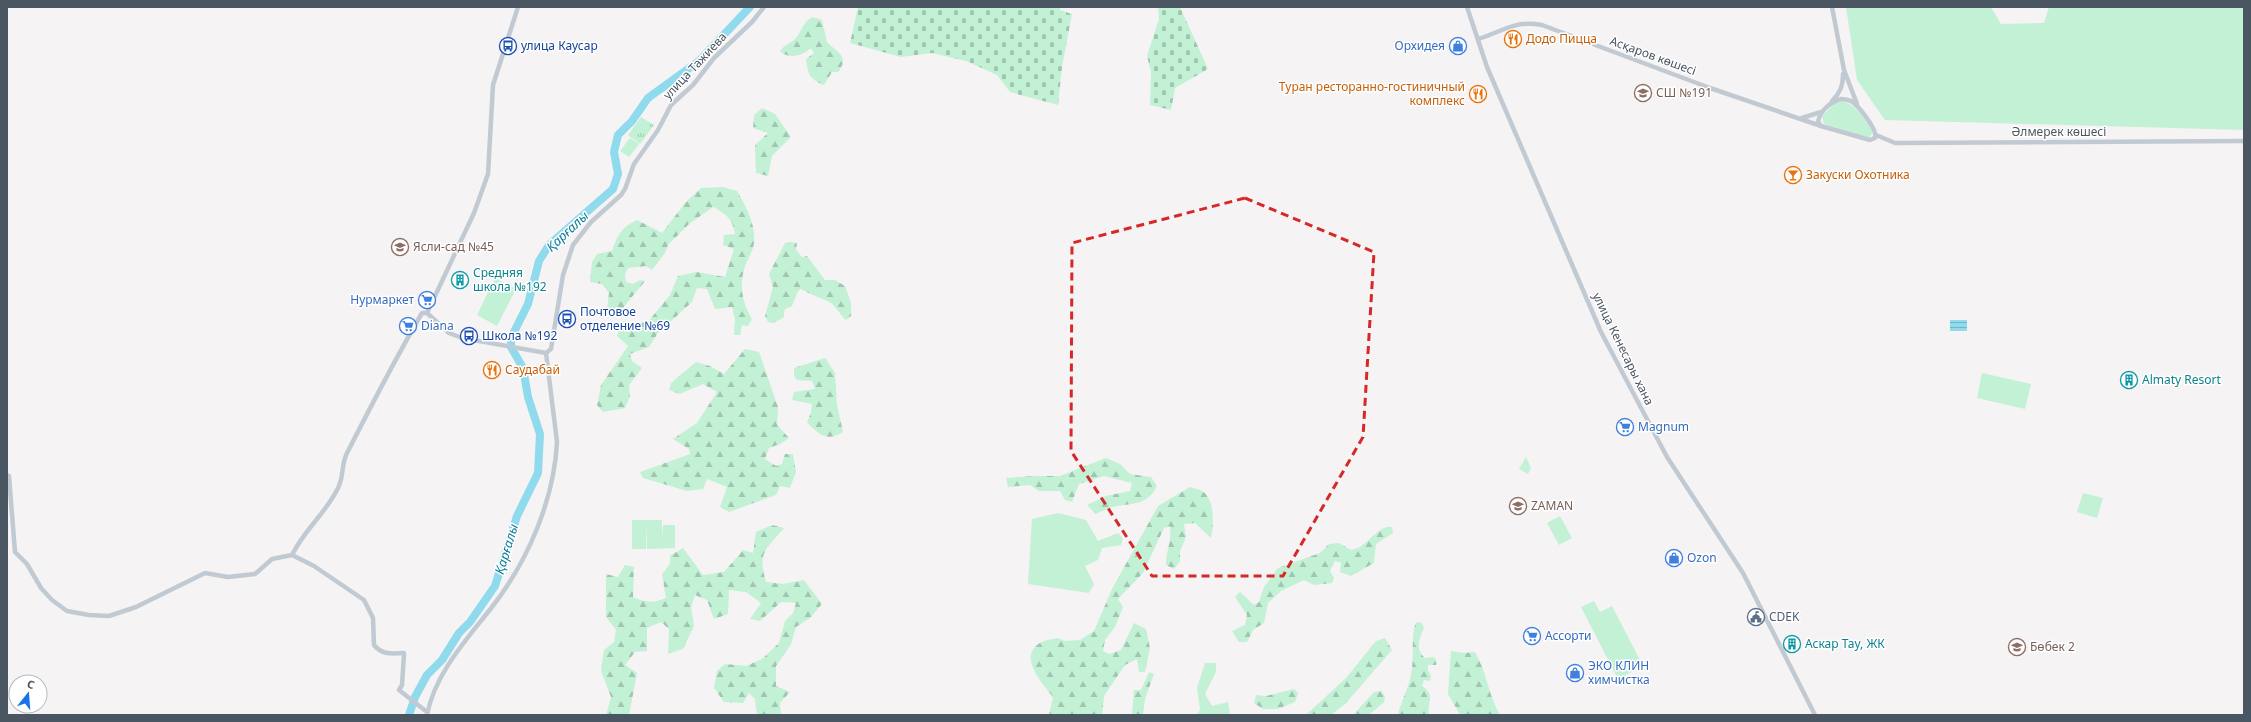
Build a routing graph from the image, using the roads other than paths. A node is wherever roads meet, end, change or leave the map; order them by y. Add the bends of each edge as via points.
1 (518, 7) edge
2 (764, 7) edge
3 (1467, 7) edge
4 (1832, 7) edge
5 (1478, 39) junction
6 (1844, 70) junction
7 (1858, 107) junction
8 (1825, 109) junction
9 (1798, 118) junction
10 (1821, 126) junction
11 (1876, 135) junction
12 (2244, 141) edge
13 (426, 313) junction
14 (546, 353) junction
15 (7, 475) edge
16 (292, 555) junction
17 (427, 714) edge
18 (1815, 715) edge

1 - 13 street via 493,85 488,174 474,212
2 - 14 street, улица Тажиева via 714,58 693,85 671,105 658,130 634,164 621,195 591,222 573,245 563,275 551,348
3 - 5 street
4 - 6 street
5 - 9 street, Асқаров көшесі via 1517,24 1542,24 1710,88
5 - 18 street, улица Кенесары хана via 1601,332 1667,457 1743,573
6 - 7 street
6 - 8 street via 1839,94
7 - 8 street via 1851,101 1841,98 1833,101
7 - 11 street
8 - 9 street via 1817,114
8 - 10 street via 1819,116 1818,122
9 - 10 street, Асқаров көшесі
10 - 11 street, Асқаров көшесі via 1870,140
11 - 12 street, Әлмерек көшесі via 1895,142
13 - 14 street via 449,333 462,338
13 - 16 street via 422,313 408,337 346,454 339,486
14 - 17 street via 557,442 548,492 529,549 506,588 456,652 440,680
15 - 16 street via 15,552 27,564 36,581 52,600 72,612 89,615 113,614 136,607 205,573 228,577 255,574 272,559
16 - 17 street via 314,566 364,600 373,618 374,645 388,654 404,654 402,686 399,690

